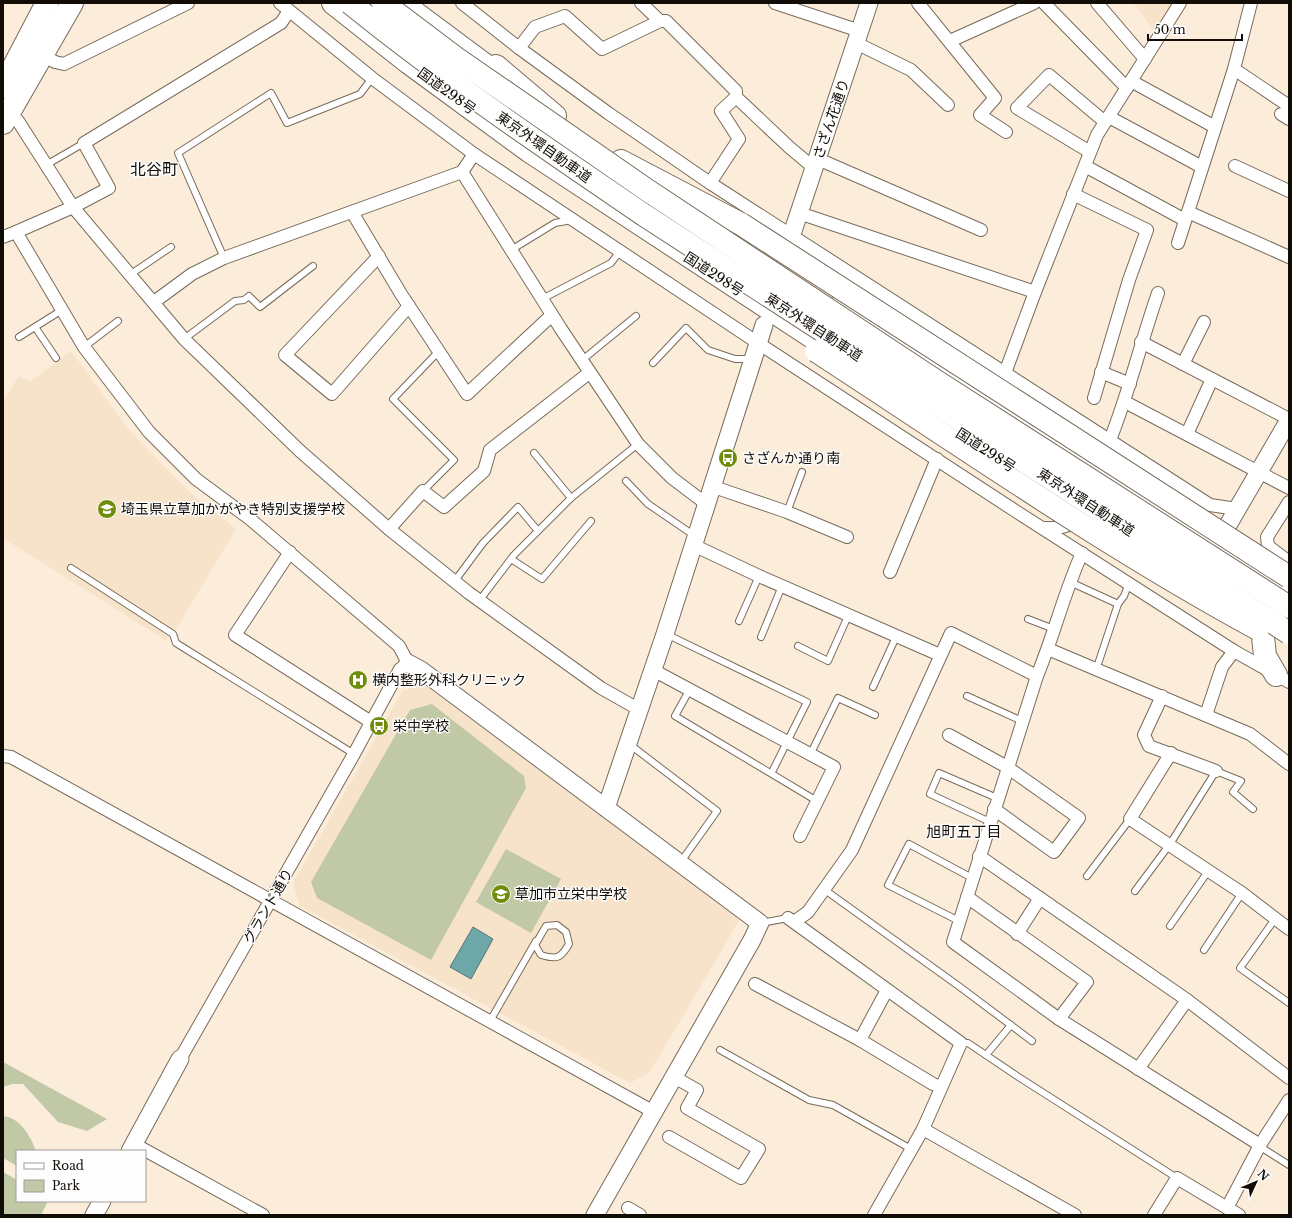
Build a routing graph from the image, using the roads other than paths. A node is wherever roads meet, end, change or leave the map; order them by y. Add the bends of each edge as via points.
1 (47, 3) edge
2 (72, 3) edge
3 (188, 3) edge
4 (321, 3) edge
5 (333, 3) edge
6 (350, 3) edge
7 (383, 3) edge
8 (402, 3) edge
9 (414, 3) edge
10 (462, 3) edge
11 (641, 3) edge
12 (775, 3) edge
13 (870, 3) edge
14 (918, 3) edge
15 (1034, 3) edge
16 (1044, 3) edge
17 (1097, 3) edge
18 (1180, 3) edge
19 (1251, 3) edge
20 (284, 7) edge
21 (660, 21) junction
22 (858, 37) junction
23 (950, 41) junction
24 (519, 48) junction
25 (42, 55) junction
26 (1145, 59) junction
27 (1234, 69) junction
28 (372, 78) junction
29 (1129, 84) junction
30 (3, 86) edge
31 (736, 97) junction
32 (948, 105) dead end
33 (1286, 113) edge
34 (555, 116) junction
35 (6, 118) edge
36 (1107, 119) junction
37 (1215, 127) junction
38 (1006, 132) dead end
39 (84, 143) junction
40 (529, 151) junction
41 (1090, 152) junction
42 (474, 154) junction
43 (621, 161) junction
44 (816, 164) junction
45 (46, 166) junction
46 (1085, 166) junction
47 (1235, 166) dead end
48 (1202, 167) junction
49 (462, 172) junction
50 (710, 183) junction
51 (1289, 191) edge
52 (1073, 194) junction
53 (73, 207) junction
54 (352, 212) junction
55 (799, 213) junction
56 (1186, 216) junction
57 (574, 220) junction
58 (981, 230) dead end
59 (16, 232) junction
60 (3, 237) edge
61 (790, 240) junction
62 (1178, 243) dead end
63 (171, 248) dead end
64 (511, 250) junction
65 (620, 251) junction
66 (378, 256) junction
67 (1289, 257) edge
68 (224, 258) junction
69 (313, 266) dead end
70 (131, 274) junction
71 (720, 278) junction
72 (1035, 292) junction
73 (1158, 293) dead end
74 (542, 299) junction
75 (154, 302) junction
76 (409, 306) junction
77 (62, 310) junction
78 (552, 315) junction
79 (636, 316) dead end
80 (118, 321) dead end
81 (1204, 322) dead end
82 (764, 325) dead end
83 (35, 327) junction
84 (18, 337) dead end
85 (184, 339) junction
86 (1141, 342) junction
87 (84, 347) junction
88 (756, 351) junction
89 (439, 352) junction
90 (56, 358) dead end
91 (581, 361) junction
92 (653, 363) dead end
93 (1183, 364) junction
94 (1101, 372) junction
95 (590, 373) junction
96 (1005, 373) junction
97 (1212, 379) junction
98 (1130, 384) junction
99 (1094, 398) dead end
100 (1125, 402) junction
101 (1289, 420) edge
102 (1187, 434) junction
103 (1110, 440) junction
104 (638, 444) junction
105 (534, 452) dead end
106 (937, 460) junction
107 (1143, 462) junction
108 (802, 472) dead end
109 (1258, 473) junction
110 (626, 481) dead end
111 (711, 486) junction
112 (1289, 488) edge
113 (423, 491) junction
114 (571, 498) junction
115 (1289, 502) edge
116 (706, 503) junction
117 (1152, 505) junction
118 (1237, 509) junction
119 (787, 512) junction
120 (1092, 518) junction
121 (591, 521) dead end
122 (1044, 528) junction
123 (390, 529) junction
124 (538, 531) junction
125 (847, 537) dead end
126 (694, 540) junction
127 (1215, 546) junction
128 (290, 552) junction
129 (1082, 553) junction
130 (511, 559) junction
131 (1289, 562) edge
132 (71, 568) dead end
133 (890, 572) dead end
134 (759, 576) junction
135 (454, 582) junction
136 (1070, 582) junction
137 (1129, 583) junction
138 (1192, 583) junction
139 (782, 586) junction
140 (1288, 591) edge
141 (479, 601) junction
142 (1118, 604) junction
143 (848, 616) junction
144 (1028, 619) dead end
145 (739, 621) dead end
146 (1262, 627) junction
147 (1054, 629) junction
148 (1289, 633) edge
149 (665, 634) junction
150 (761, 636) dead end
151 (896, 637) junction
152 (798, 646) dead end
153 (1289, 646) edge
154 (1048, 649) junction
155 (1234, 651) junction
156 (940, 655) junction
157 (408, 663) junction
158 (653, 670) junction
159 (1096, 670) junction
160 (1037, 676) junction
161 (1282, 678) edge
162 (873, 687) dead end
163 (690, 689) junction
164 (967, 696) dead end
165 (1162, 696) junction
166 (640, 710) junction
167 (875, 715) dead end
168 (1206, 715) junction
169 (1022, 721) junction
170 (371, 722) junction
171 (949, 735) dead end
172 (788, 742) junction
173 (628, 743) junction
174 (1171, 753) junction
175 (354, 754) junction
176 (810, 755) junction
177 (3, 756) edge
178 (1289, 764) edge
179 (1008, 767) junction
180 (1216, 771) junction
181 (772, 772) junction
182 (817, 800) junction
183 (996, 804) junction
184 (606, 808) junction
185 (1252, 809) dead end
186 (1130, 819) junction
187 (990, 822) junction
188 (800, 836) dead end
189 (1170, 844) junction
190 (979, 856) junction
191 (680, 863) junction
192 (1209, 870) junction
193 (1087, 876) dead end
194 (972, 878) junction
195 (825, 890) junction
196 (1135, 891) dead end
197 (1242, 893) junction
198 (966, 897) junction
199 (1040, 898) junction
200 (271, 900) junction
201 (1275, 919) junction
202 (791, 920) junction
203 (959, 921) junction
204 (760, 923) junction
205 (1170, 926) dead end
206 (1289, 929) edge
207 (1017, 934) junction
208 (540, 935) junction
209 (1204, 950) dead end
210 (756, 984) dead end
211 (887, 990) junction
212 (1187, 1000) junction
213 (1289, 1003) edge
214 (1059, 1018) junction
215 (490, 1021) junction
216 (1011, 1025) junction
217 (860, 1040) junction
218 (1032, 1041) dead end
219 (961, 1043) junction
220 (720, 1050) dead end
221 (986, 1055) junction
222 (180, 1059) joint
223 (1138, 1069) junction
224 (674, 1077) junction
225 (1289, 1078) edge
226 (942, 1087) junction
227 (1289, 1100) edge
228 (654, 1112) junction
229 (923, 1129) junction
230 (669, 1137) dead end
231 (1260, 1146) junction
232 (132, 1148) edge
233 (911, 1149) junction
234 (146, 1155) edge
235 (1289, 1165) edge
236 (1177, 1178) junction
237 (101, 1202) edge
238 (628, 1208) dead end
239 (1227, 1208) junction
240 (94, 1215) edge
241 (263, 1215) edge
242 (595, 1215) edge
243 (640, 1215) edge
244 (875, 1215) edge
245 (1075, 1215) edge
246 (1154, 1215) edge
247 (1239, 1215) edge

1 - 30 highway
2 - 25 highway
3 - 25 street via 64,64
4 - 40 highway via 455,106
5 - 40 highway, 国道298号 via 409,63
6 - 148 highway, 東京外環自動車道, bridge via 449,80 644,215
7 - 140 highway, 東京外環自動車道, bridge via 462,63 647,190 936,381
8 - 34 highway
9 - 34 highway
10 - 24 street
11 - 21 street
12 - 22 street
13 - 22 street, さざん花通り
14 - 23 street
15 - 23 street
16 - 29 street
17 - 26 street
18 - 26 street
19 - 27 street
20 - 28 street
20 - 39 street via 281,23
21 - 24 street via 602,49 565,16 535,28
21 - 31 street via 666,21 736,91
22 - 32 street via 911,70
22 - 44 street, さざん花通り
23 - 38 street via 995,98 980,115
24 - 50 street
25 - 35 highway
26 - 29 street
27 - 33 street
27 - 37 street
28 - 42 street
28 - 68 lane via 360,94 287,123 271,93 178,153
29 - 36 street
29 - 37 street
31 - 44 street via 789,147
31 - 50 street via 721,111 739,139
34 - 43 highway
35 - 45 street via 18,121
36 - 41 street
36 - 41 street via 1049,75 1017,108
36 - 48 street
37 - 48 street
39 - 45 lane
39 - 53 street via 109,188
40 - 71 highway, 国道298号
41 - 46 street
42 - 49 street
42 - 57 street
43 - 117 highway
43 - 140 highway, bridge via 740,224
44 - 55 street, さざん花通り
44 - 58 street
45 - 53 street
46 - 52 street
46 - 56 street
47 - 51 street
48 - 56 street
49 - 54 street
49 - 64 street
50 - 61 street
52 - 72 street
52 - 94 street via 1147,230
53 - 59 street
53 - 70 street
54 - 66 street
54 - 68 street
55 - 61 street, さざん花通り
55 - 72 street
56 - 62 street
56 - 67 street
57 - 64 lane via 555,222
57 - 65 street
59 - 60 street
59 - 77 street
61 - 96 street
63 - 70 lane
64 - 74 street
65 - 74 lane via 611,263
65 - 88 street
66 - 76 street
66 - 76 street via 285,355 332,394
68 - 75 street via 192,274
69 - 85 lane via 260,307 249,296 244,300 235,301
70 - 75 street
71 - 120 highway, 国道298号
71 - 153 highway, bridge via 816,351 1121,549 1197,596
72 - 96 street
73 - 86 street
74 - 78 street
75 - 85 street
76 - 89 street
77 - 83 lane
77 - 87 street
78 - 89 street via 467,394
78 - 91 street
79 - 91 lane
80 - 87 lane
81 - 93 street
82 - 88 street
83 - 84 lane
83 - 90 lane
85 - 123 street via 300,451
86 - 93 street
86 - 98 street
87 - 128 street via 149,432 196,479
88 - 92 lane via 735,359 708,350 686,328
88 - 106 street
88 - 111 street
89 - 113 lane via 393,399 454,460
91 - 95 street
93 - 97 street
94 - 98 street
94 - 99 street
95 - 104 street
95 - 113 street via 490,450 484,471 444,507
96 - 103 street
97 - 101 street
97 - 102 street
98 - 100 street
100 - 102 street
100 - 103 street
101 - 109 street
102 - 109 street
103 - 107 street
104 - 114 lane
104 - 116 street via 672,478
105 - 114 lane
106 - 122 street
106 - 133 street
107 - 117 street
107 - 118 street via 1210,505
108 - 119 lane
109 - 112 street
109 - 118 street
110 - 126 lane via 648,504
111 - 116 street
111 - 119 street
113 - 123 street
114 - 124 lane
115 - 131 street via 1267,537 1268,546
116 - 126 street
117 - 127 highway
118 - 127 street
119 - 125 street
120 - 122 street via 1058,528
120 - 138 highway, 国道298号
121 - 130 lane via 542,579
122 - 129 street
123 - 135 street
124 - 130 lane
124 - 135 lane via 518,507 483,543
126 - 134 street
126 - 149 street
127 - 138 street
127 - 140 highway
128 - 157 street via 399,646
128 - 170 street via 235,636
129 - 136 street
129 - 137 street
130 - 141 lane
132 - 175 lane via 173,634 176,643
134 - 139 street
134 - 145 lane
135 - 141 street
136 - 142 lane
136 - 147 street
137 - 142 lane
137 - 155 street
138 - 146 highway, 国道298号
139 - 143 street
139 - 150 lane
141 - 166 street via 601,688
142 - 159 lane
143 - 151 street
143 - 152 lane via 828,661
144 - 147 lane
146 - 153 highway, 国道298号
146 - 161 highway via 1266,656
147 - 154 street
149 - 158 street
149 - 172 lane via 807,702
151 - 156 street
151 - 162 lane
154 - 159 street
154 - 160 street
155 - 161 street
155 - 168 street via 1222,667
156 - 160 street via 951,633
156 - 195 street via 852,850
157 - 170 street, グランド通り via 400,669
157 - 184 street via 421,670
158 - 163 street
158 - 166 street
159 - 165 street
160 - 169 street
163 - 172 street
163 - 181 lane via 675,716
164 - 169 lane
165 - 168 street
165 - 174 street via 1144,735 1149,746
166 - 173 street
167 - 176 lane via 838,698
168 - 178 street via 1250,734
169 - 179 street
170 - 175 street, グランド通り
171 - 179 street
172 - 176 street
172 - 181 lane
173 - 184 street
173 - 191 lane via 718,811
174 - 180 street
174 - 186 street
175 - 200 street, グランド通り
176 - 182 street via 834,767
177 - 200 street via 11,757
179 - 183 street
179 - 183 street via 1079,818 1054,852
180 - 185 lane via 1241,781 1233,792
180 - 189 lane
181 - 182 lane
182 - 188 street
183 - 187 street
183 - 187 lane via 939,773 930,794
184 - 191 street
186 - 189 street
186 - 193 lane
187 - 190 street
189 - 192 street
189 - 196 lane
190 - 194 street
190 - 199 street
191 - 204 street
192 - 197 street
192 - 205 lane
194 - 198 street
194 - 203 lane via 909,844 888,884
195 - 202 street via 808,912
195 - 216 lane
197 - 201 street
197 - 209 lane
198 - 203 street
198 - 207 street
199 - 207 street
199 - 212 street
200 - 215 street
200 - 222 street, グランド通り
201 - 206 street
201 - 213 lane via 1240,968
202 - 204 lane
202 - 211 street
203 - 214 street via 952,942
204 - 224 street
207 - 214 street via 1087,982
208 - 208 lane via 546,926 557,925 566,932 569,944 563,954 552,959 541,955 535,945
208 - 215 lane
210 - 217 street
211 - 217 street
211 - 219 street
212 - 223 street
212 - 225 street
214 - 223 street
215 - 228 street
216 - 218 lane
216 - 221 lane
217 - 226 street
219 - 221 lane via 968,1043
219 - 226 street
220 - 233 lane via 809,1100 833,1105
221 - 236 lane
222 - 232 street, グランド通り
223 - 231 street
224 - 228 street
224 - 230 street via 697,1090 687,1108 759,1149 741,1178
226 - 229 street
227 - 231 street
228 - 242 street
229 - 233 street
229 - 245 street
231 - 235 lane
231 - 239 street
233 - 244 street
234 - 241 street
236 - 239 street
236 - 246 street
237 - 240 street
238 - 243 street
239 - 247 street

